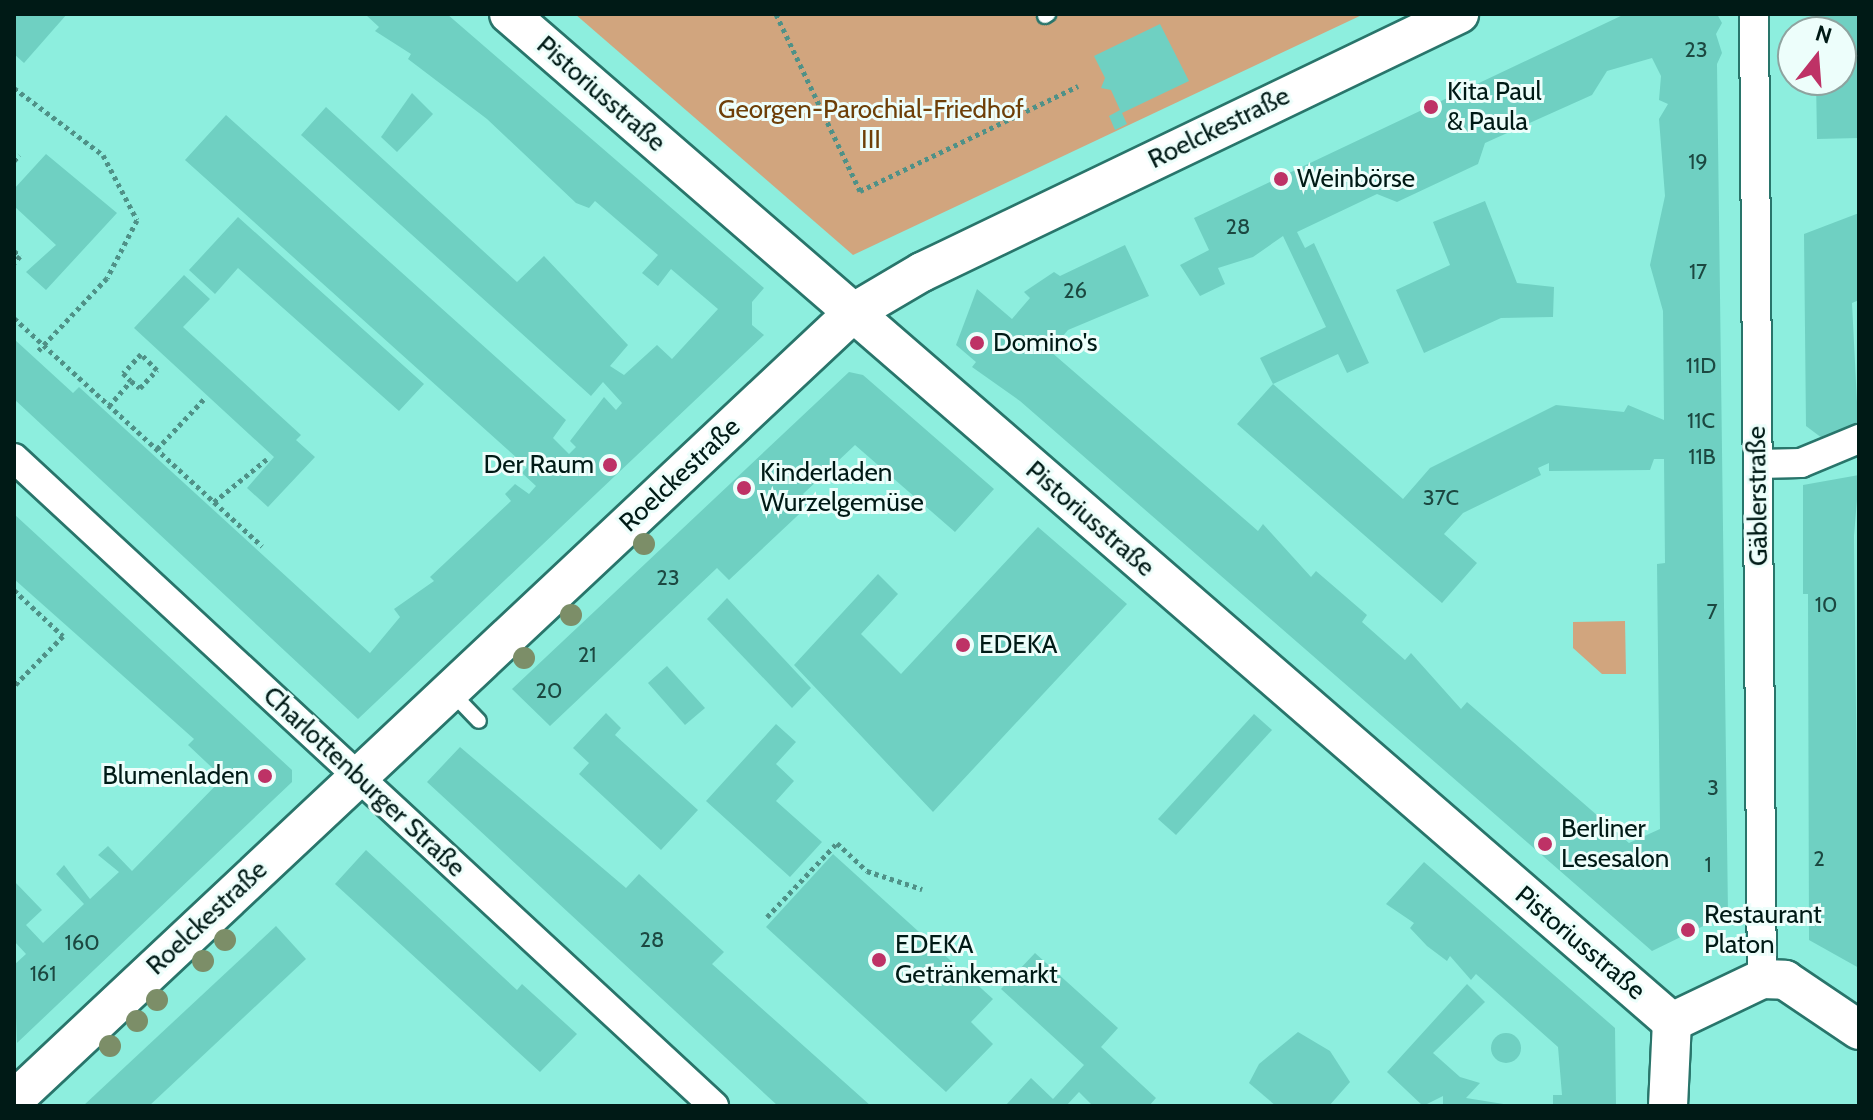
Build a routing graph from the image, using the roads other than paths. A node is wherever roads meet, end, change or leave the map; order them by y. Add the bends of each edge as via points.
1 (509, 14) edge
2 (1459, 14) edge
3 (1754, 14) edge
4 (854, 312) junction
5 (1859, 439) edge
6 (14, 458) edge
7 (1758, 464) junction
8 (449, 690) junction
9 (479, 721) dead end
10 (358, 776) junction
11 (1762, 979) junction
12 (1672, 1022) junction
13 (1859, 1030) edge
14 (14, 1100) edge
15 (714, 1106) edge
16 (1668, 1106) edge

1 - 4 street, Pistoriusstraße
2 - 4 street, Roelckestraße via 922,272
3 - 7 street, Gäblerstraße
4 - 8 street, Roelckestraße
4 - 12 street, Pistoriusstraße
5 - 7 street via 1801,463
6 - 10 street, Charlottenburger Straße
7 - 11 street, Gäblerstraße
8 - 9 lane
8 - 10 street, Roelckestraße
10 - 14 street, Roelckestraße
10 - 15 street, Charlottenburger Straße
11 - 12 street
11 - 13 street via 1785,980
12 - 16 street

